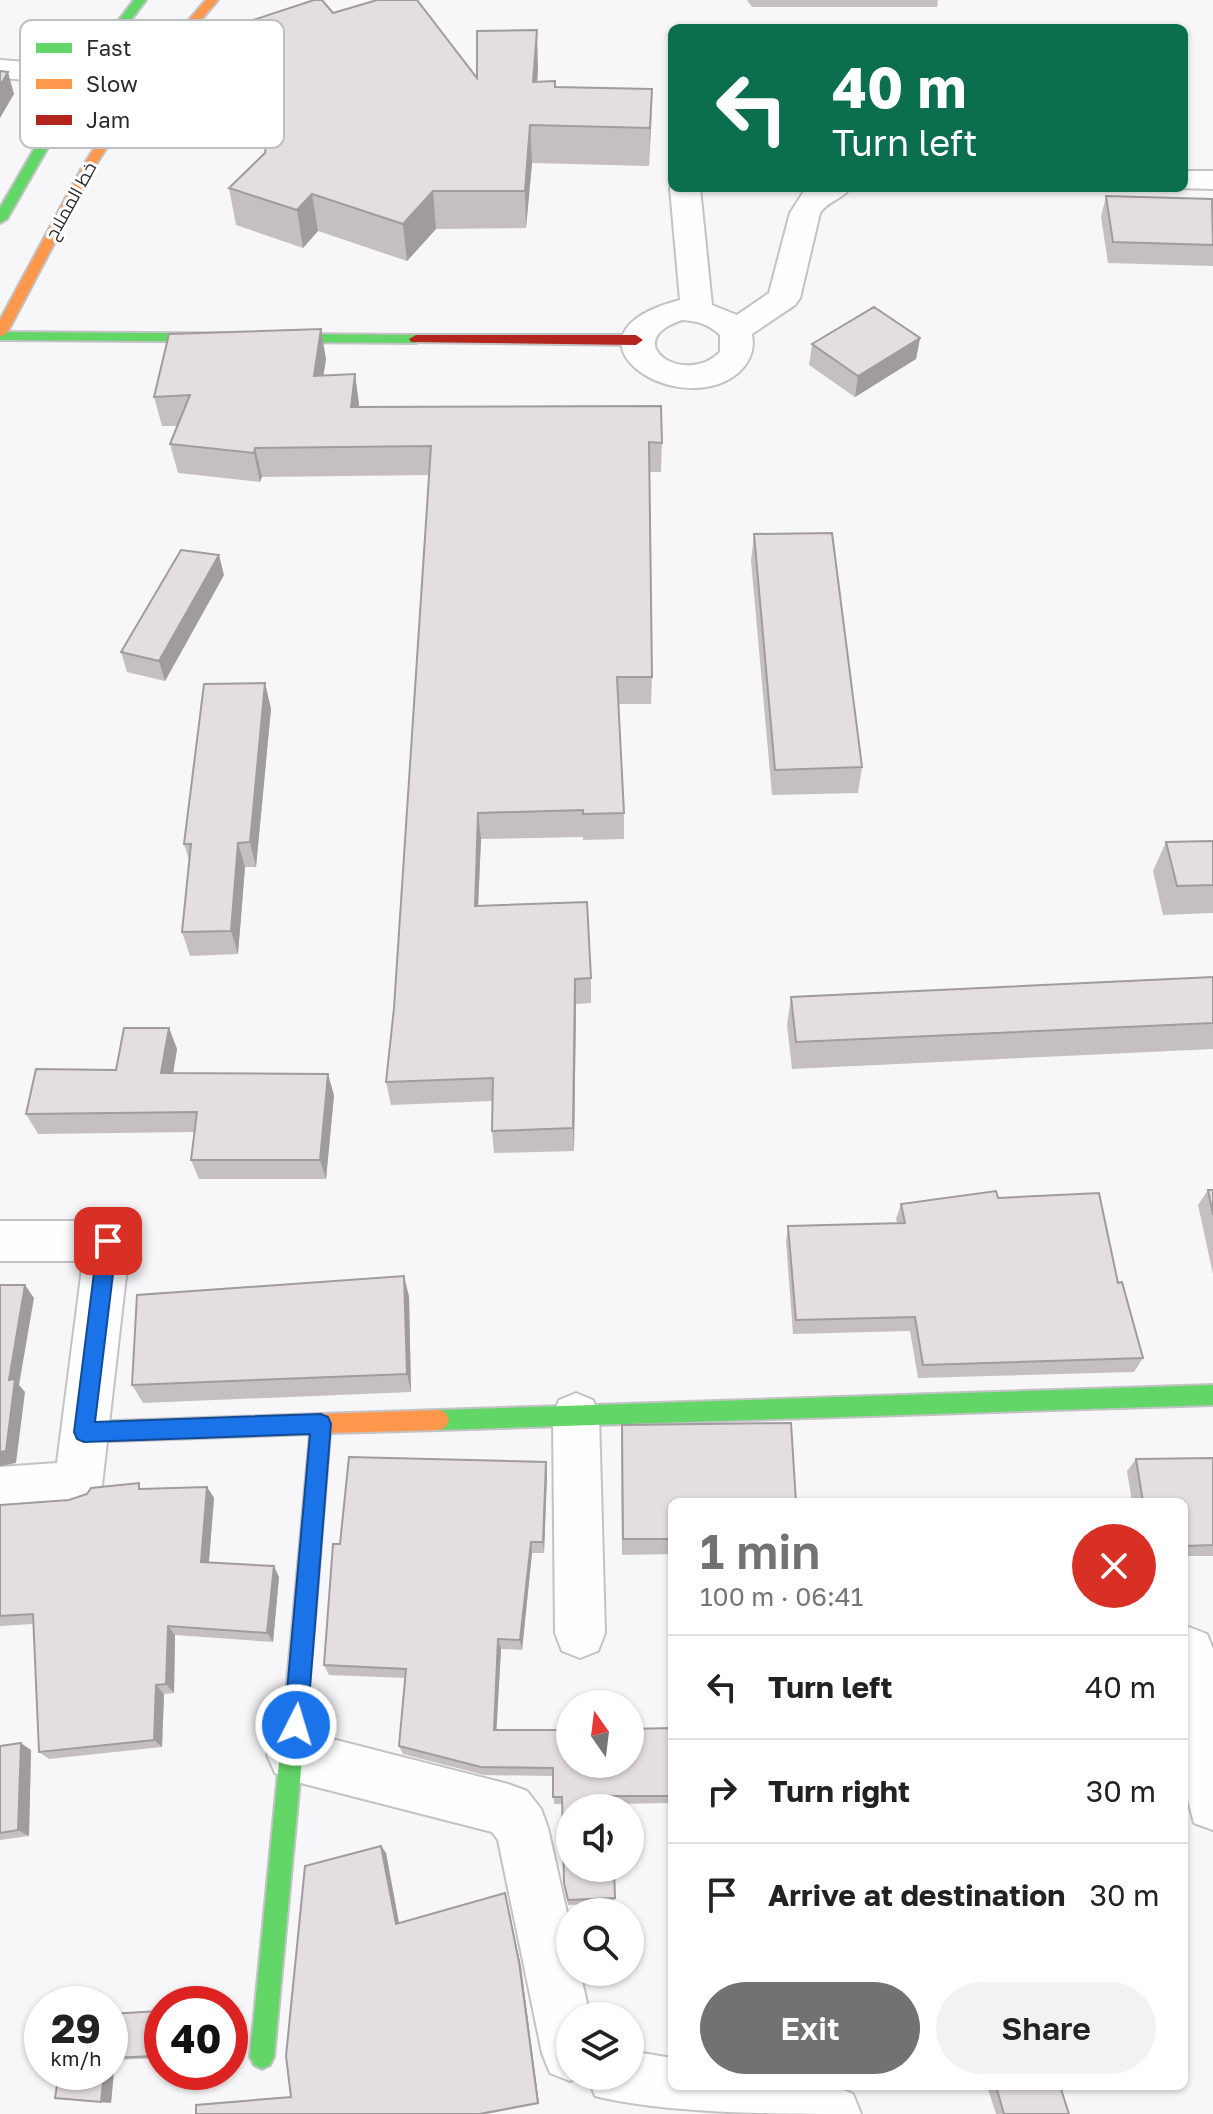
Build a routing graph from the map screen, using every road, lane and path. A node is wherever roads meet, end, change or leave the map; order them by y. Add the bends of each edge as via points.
1 (140, 0) edge
2 (212, 0) edge
3 (125, 20) edge
4 (195, 20) edge
5 (0, 69) edge
6 (20, 70) edge
7 (41, 148) edge
8 (100, 148) edge
9 (1188, 180) edge
10 (1213, 180) edge
11 (685, 192) edge
12 (825, 192) edge
13 (0, 219) edge
14 (697, 311) junction
15 (735, 331) junction
16 (0, 335) edge
17 (636, 340) junction
18 (0, 1241) edge
19 (1213, 1395) edge
20 (576, 1416) junction
21 (321, 1424) junction
22 (84, 1432) junction
23 (0, 1491) edge
24 (580, 1633) dead end
25 (1189, 1652) dead end
26 (293, 1755) junction
27 (1213, 1804) edge
28 (559, 2002) edge
29 (262, 2057) dead end
30 (644, 2081) edge
31 (668, 2085) edge
32 (695, 2090) edge
33 (833, 2114) edge

1 - 3 main road
2 - 4 main road, خط المملاح
5 - 6 street
7 - 13 main road
8 - 16 main road, خط المملاح
9 - 10 street
11 - 14 street
12 - 15 street via 805,213 784,298
14 - 15 street
14 - 17 street via 650,320
15 - 17 street via 739,343 729,363 694,376 654,369 643,361
16 - 17 main road
18 - 22 street via 108,1241
19 - 20 main road
20 - 21 main road
20 - 24 street
21 - 22 main road
21 - 26 main road
22 - 23 street via 78,1485
25 - 27 street
26 - 28 street via 508,1810 522,1828
26 - 29 main road
30 - 31 street
32 - 33 street

